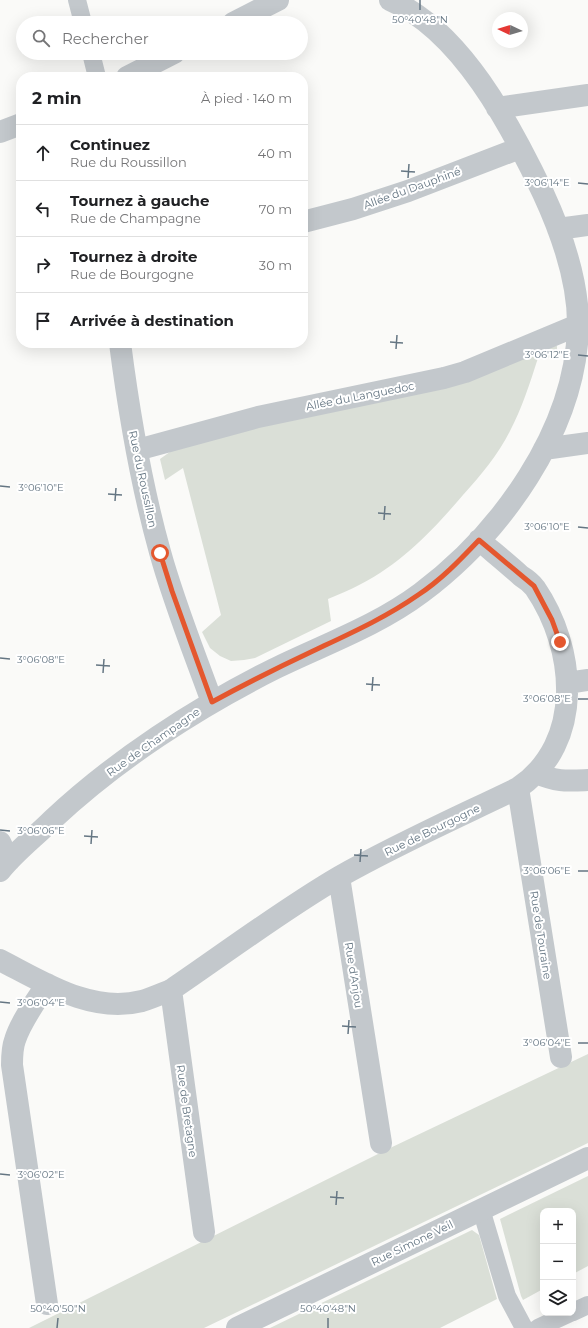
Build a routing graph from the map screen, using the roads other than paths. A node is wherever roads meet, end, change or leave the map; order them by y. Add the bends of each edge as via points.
1 (77, 0) edge
2 (278, 0) edge
3 (390, 0) edge
4 (81, 16) edge
5 (247, 16) edge
6 (93, 60) edge
7 (160, 60) edge
8 (96, 72) edge
9 (137, 72) edge
10 (588, 94) edge
11 (497, 108) junction
12 (16, 126) edge
13 (0, 132) edge
14 (520, 148) junction
15 (308, 221) edge
16 (588, 225) edge
17 (558, 229) junction
18 (578, 325) junction
19 (121, 348) edge
20 (588, 443) edge
21 (544, 449) junction
22 (137, 450) junction
23 (479, 540) junction
24 (578, 681) edge
25 (212, 702) junction
26 (536, 773) junction
27 (588, 780) edge
28 (518, 788) junction
29 (3, 858) edge
30 (339, 877) junction
31 (0, 960) edge
32 (47, 984) junction
33 (171, 990) junction
34 (561, 1057) dead end
35 (381, 1143) dead end
36 (588, 1158) edge
37 (481, 1210) junction
38 (204, 1232) dead end
39 (47, 1304) dead end
40 (588, 1305) edge
41 (576, 1311) edge
42 (564, 1316) edge
43 (237, 1328) edge
44 (524, 1328) edge
45 (538, 1328) edge

1 - 4 lane
2 - 5 street
3 - 11 street, Rue de Champagne via 410,10 440,35 466,64
6 - 8 lane
7 - 9 street
10 - 11 street
11 - 14 street, Rue de Champagne
12 - 13 street
14 - 15 street, Allée du Dauphiné via 408,192
14 - 17 street, Rue de Champagne
16 - 17 street
17 - 18 street, Rue de Champagne via 574,284
18 - 21 street, Rue de Champagne via 576,357 565,398
18 - 22 street, Allée du Languedoc via 465,372 444,378 258,416
19 - 22 street, Rue du Roussillon
20 - 21 street
21 - 23 street, Rue de Champagne via 518,493
22 - 25 street, Rue du Roussillon via 149,512 165,568
23 - 24 street, Rue de Bourgogne via 534,586 552,620
23 - 25 street, Rue de Champagne via 456,565 419,595 398,608
24 - 26 street, Rue de Bourgogne via 567,701 560,737 544,765
25 - 29 street, Rue de Champagne via 153,741 91,787
26 - 27 street via 550,780
26 - 28 street, Rue de Bourgogne
28 - 30 street, Rue de Bourgogne
28 - 34 street, Rue de Touraine
30 - 33 street, Rue de Bourgogne
30 - 35 street, Rue d'Anjou
31 - 32 street, Rue de Bourgogne
32 - 33 street, Rue de Bourgogne via 79,998 123,1003 153,998
32 - 39 street via 14,1040 12,1065
33 - 38 street, Rue de Bretagne
36 - 37 street, Rue Simone Veil
37 - 43 street, Rue Simone Veil
37 - 44 lane via 507,1296
40 - 41 lane
42 - 45 lane

